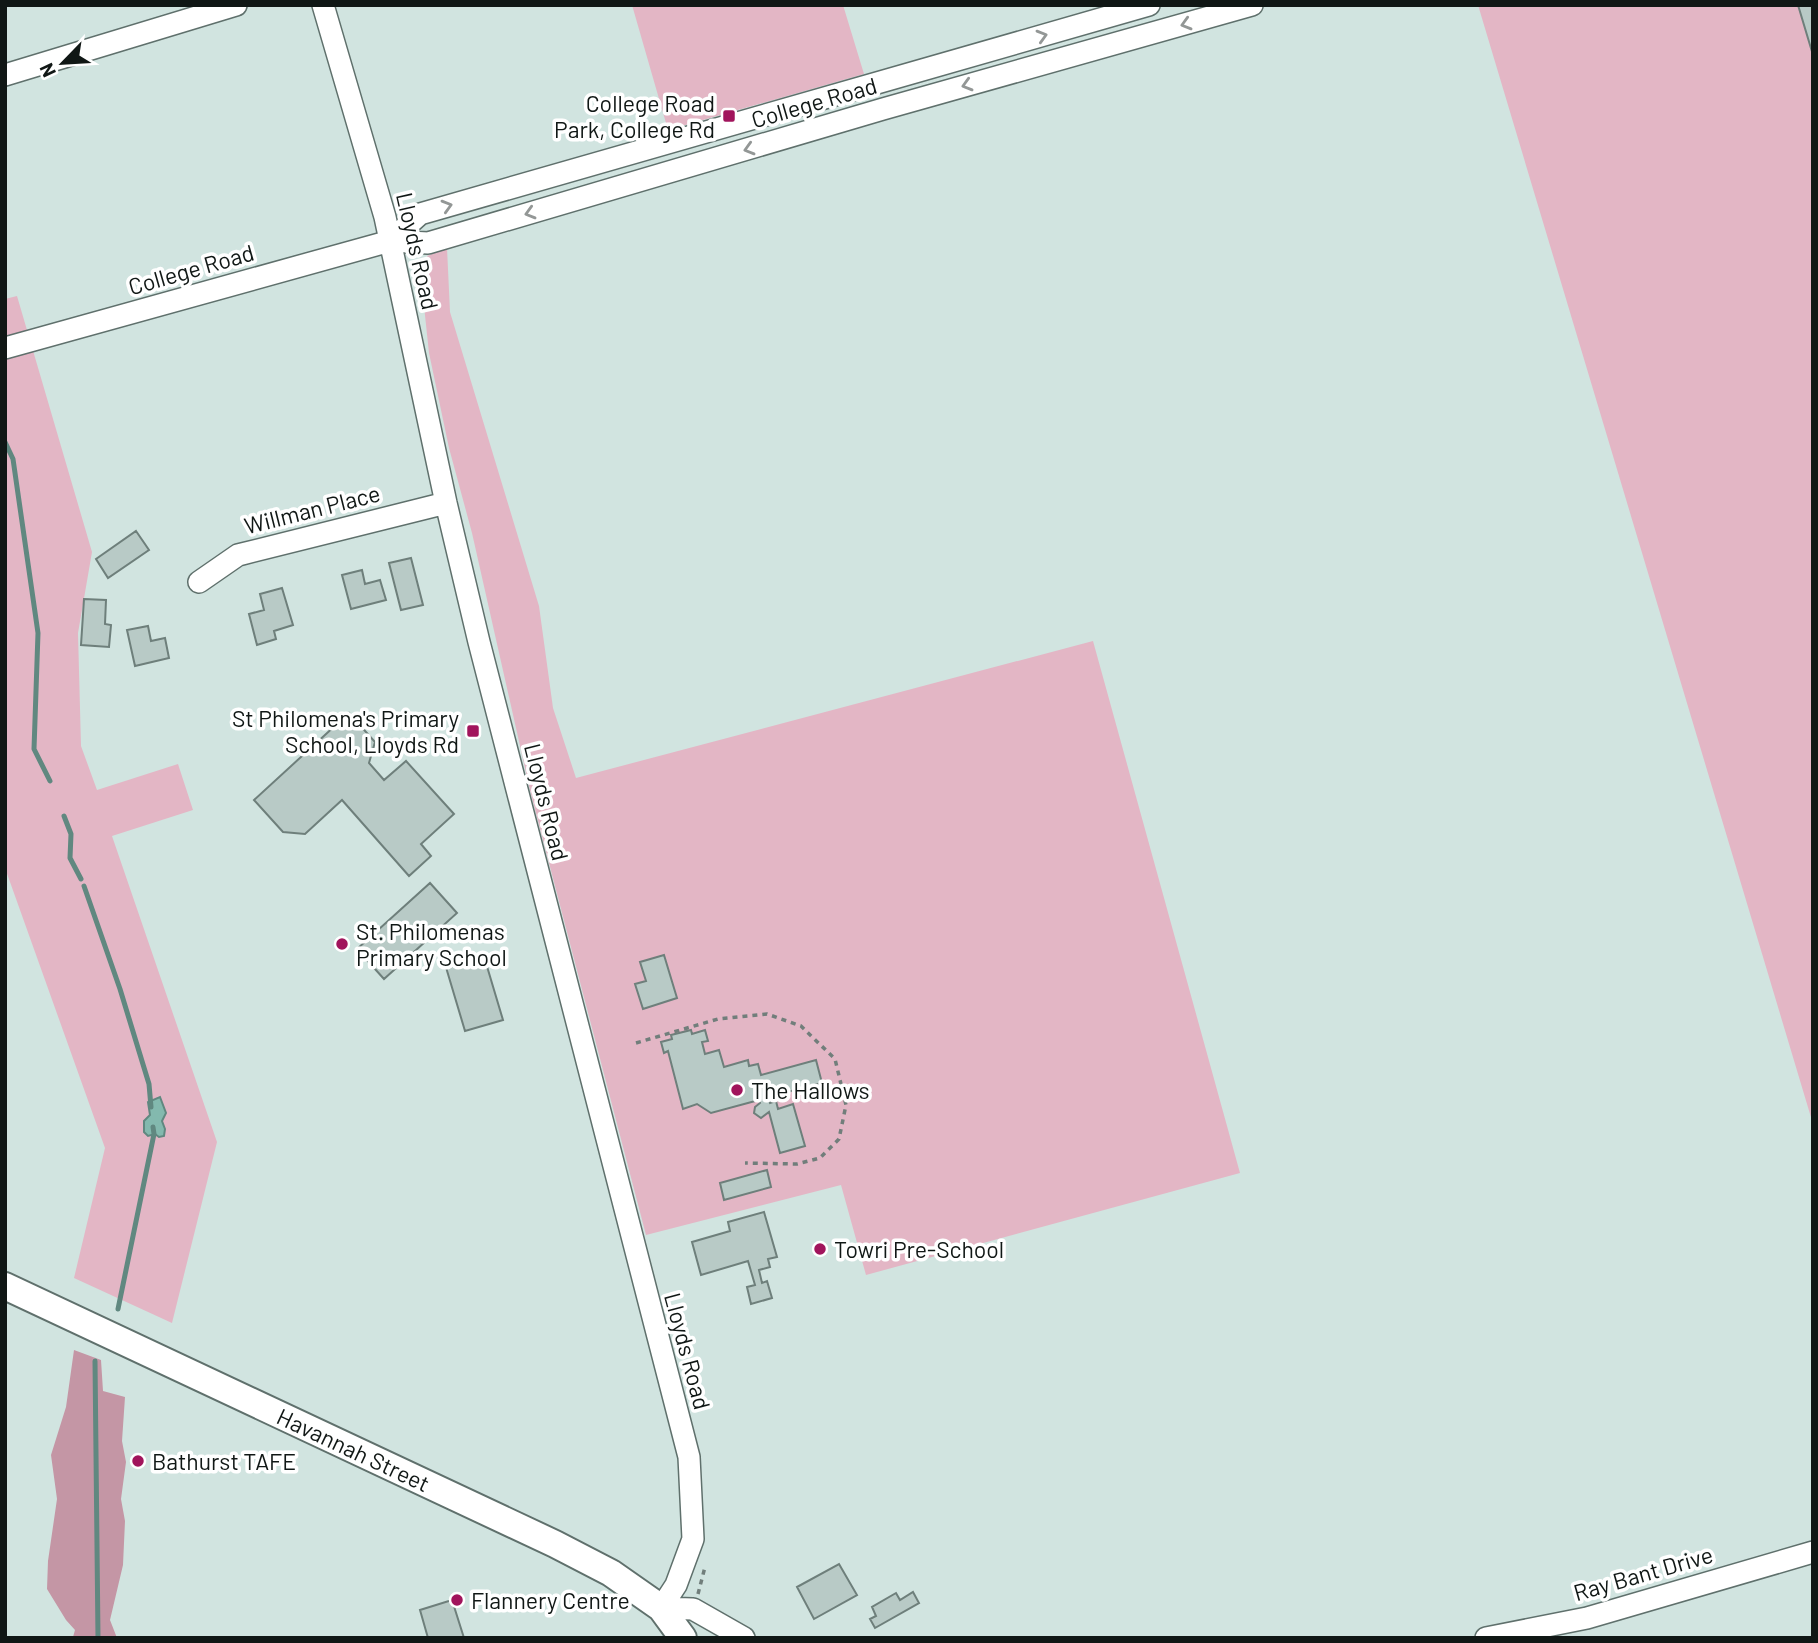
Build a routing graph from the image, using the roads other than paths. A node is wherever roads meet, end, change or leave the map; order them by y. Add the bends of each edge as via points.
1 (236, 5) edge
2 (323, 5) edge
3 (1149, 5) edge
4 (1252, 5) edge
5 (5, 75) edge
6 (390, 241) junction
7 (5, 348) edge
8 (446, 503) junction
9 (198, 582) dead end
10 (5, 1286) edge
11 (1813, 1552) edge
12 (661, 1608) junction
13 (683, 1638) edge
14 (744, 1638) edge
15 (1486, 1638) edge

1 - 5 street
2 - 6 street, Lloyds Road
6 -> 3 street, College Road via 420,214
4 -> 6 street, College Road via 428,243
6 - 7 street, College Road
6 - 8 street, Lloyds Road
8 - 9 street, Willman Place via 238,555
8 - 12 street, Lloyds Road via 689,1457 693,1539 676,1585
10 - 12 street, Havannah Street via 555,1544 611,1573
11 - 15 street, Ray Bant Drive via 1587,1618
12 - 13 street, Havannah Street
12 - 14 street via 693,1609

